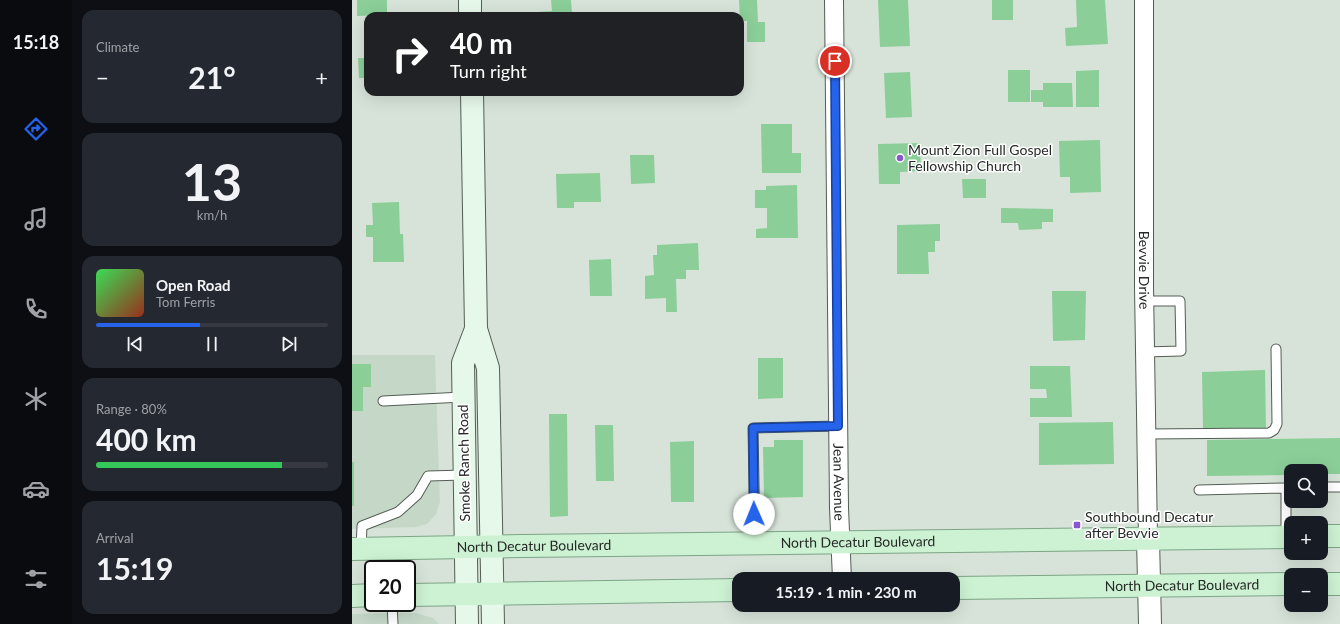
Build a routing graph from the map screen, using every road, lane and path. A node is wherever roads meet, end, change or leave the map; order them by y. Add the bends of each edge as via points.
1 (470, 0) edge
2 (834, 0) edge
3 (1144, 0) edge
4 (470, 12) edge
5 (472, 96) edge
6 (1144, 301) junction
7 (476, 329) junction
8 (1276, 350) dead end
9 (1144, 352) junction
10 (463, 397) junction
11 (383, 401) dead end
12 (838, 426) junction
13 (1146, 434) junction
14 (464, 475) junction
15 (1328, 487) edge
16 (1340, 487) edge
17 (1284, 488) edge
18 (1199, 490) dead end
19 (1328, 536) edge
20 (1340, 536) edge
21 (1284, 537) edge
22 (1148, 539) junction
23 (841, 542) junction
24 (755, 543) junction
25 (491, 546) junction
26 (465, 547) junction
27 (357, 549) edge
28 (842, 572) edge
29 (1284, 584) edge
30 (1328, 584) edge
31 (1340, 584) edge
32 (1149, 586) junction
33 (960, 588) edge
34 (732, 590) edge
35 (466, 593) junction
36 (491, 593) junction
37 (364, 595) edge
38 (416, 595) edge
39 (352, 596) edge
40 (392, 612) edge
41 (393, 624) edge
42 (467, 624) edge
43 (493, 624) edge
44 (1150, 624) edge

1 - 4 main road
2 - 12 street, Jean Avenue
3 - 6 street, Bevvie Drive
5 - 7 main road, Smoke Ranch Road
6 - 9 street, Bevvie Drive
6 - 9 lane via 1180,301 1181,351
7 - 10 main road, Smoke Ranch Road via 463,364
7 - 25 main road, Smoke Ranch Road via 488,368
8 - 13 lane via 1278,424 1270,433
9 - 13 street, Bevvie Drive
10 - 11 lane
10 - 14 main road, Smoke Ranch Road
12 - 23 street, Jean Avenue
12 - 24 lane via 753,428
13 - 22 street, Bevvie Drive
14 - 26 main road, Smoke Ranch Road
14 - 27 lane via 428,476 417,495 398,512 362,526
15 - 16 lane
17 - 18 lane
19 - 20 main road
21 - 22 main road, North Decatur Boulevard
22 - 23 main road, North Decatur Boulevard
22 - 32 street
23 - 24 main road, North Decatur Boulevard
23 - 28 street, Jean Avenue
24 - 25 main road, North Decatur Boulevard
25 - 26 main road, North Decatur Boulevard
25 - 36 main road, Smoke Ranch Road
26 - 27 main road, North Decatur Boulevard
26 - 35 main road, Smoke Ranch Road
29 - 32 main road, North Decatur Boulevard
30 - 31 main road
32 - 33 main road, North Decatur Boulevard
32 - 44 street
34 - 36 main road
35 - 36 main road
35 - 38 main road
35 - 42 main road, Smoke Ranch Road
36 - 43 main road, Smoke Ranch Road
37 - 39 main road
40 - 41 lane

